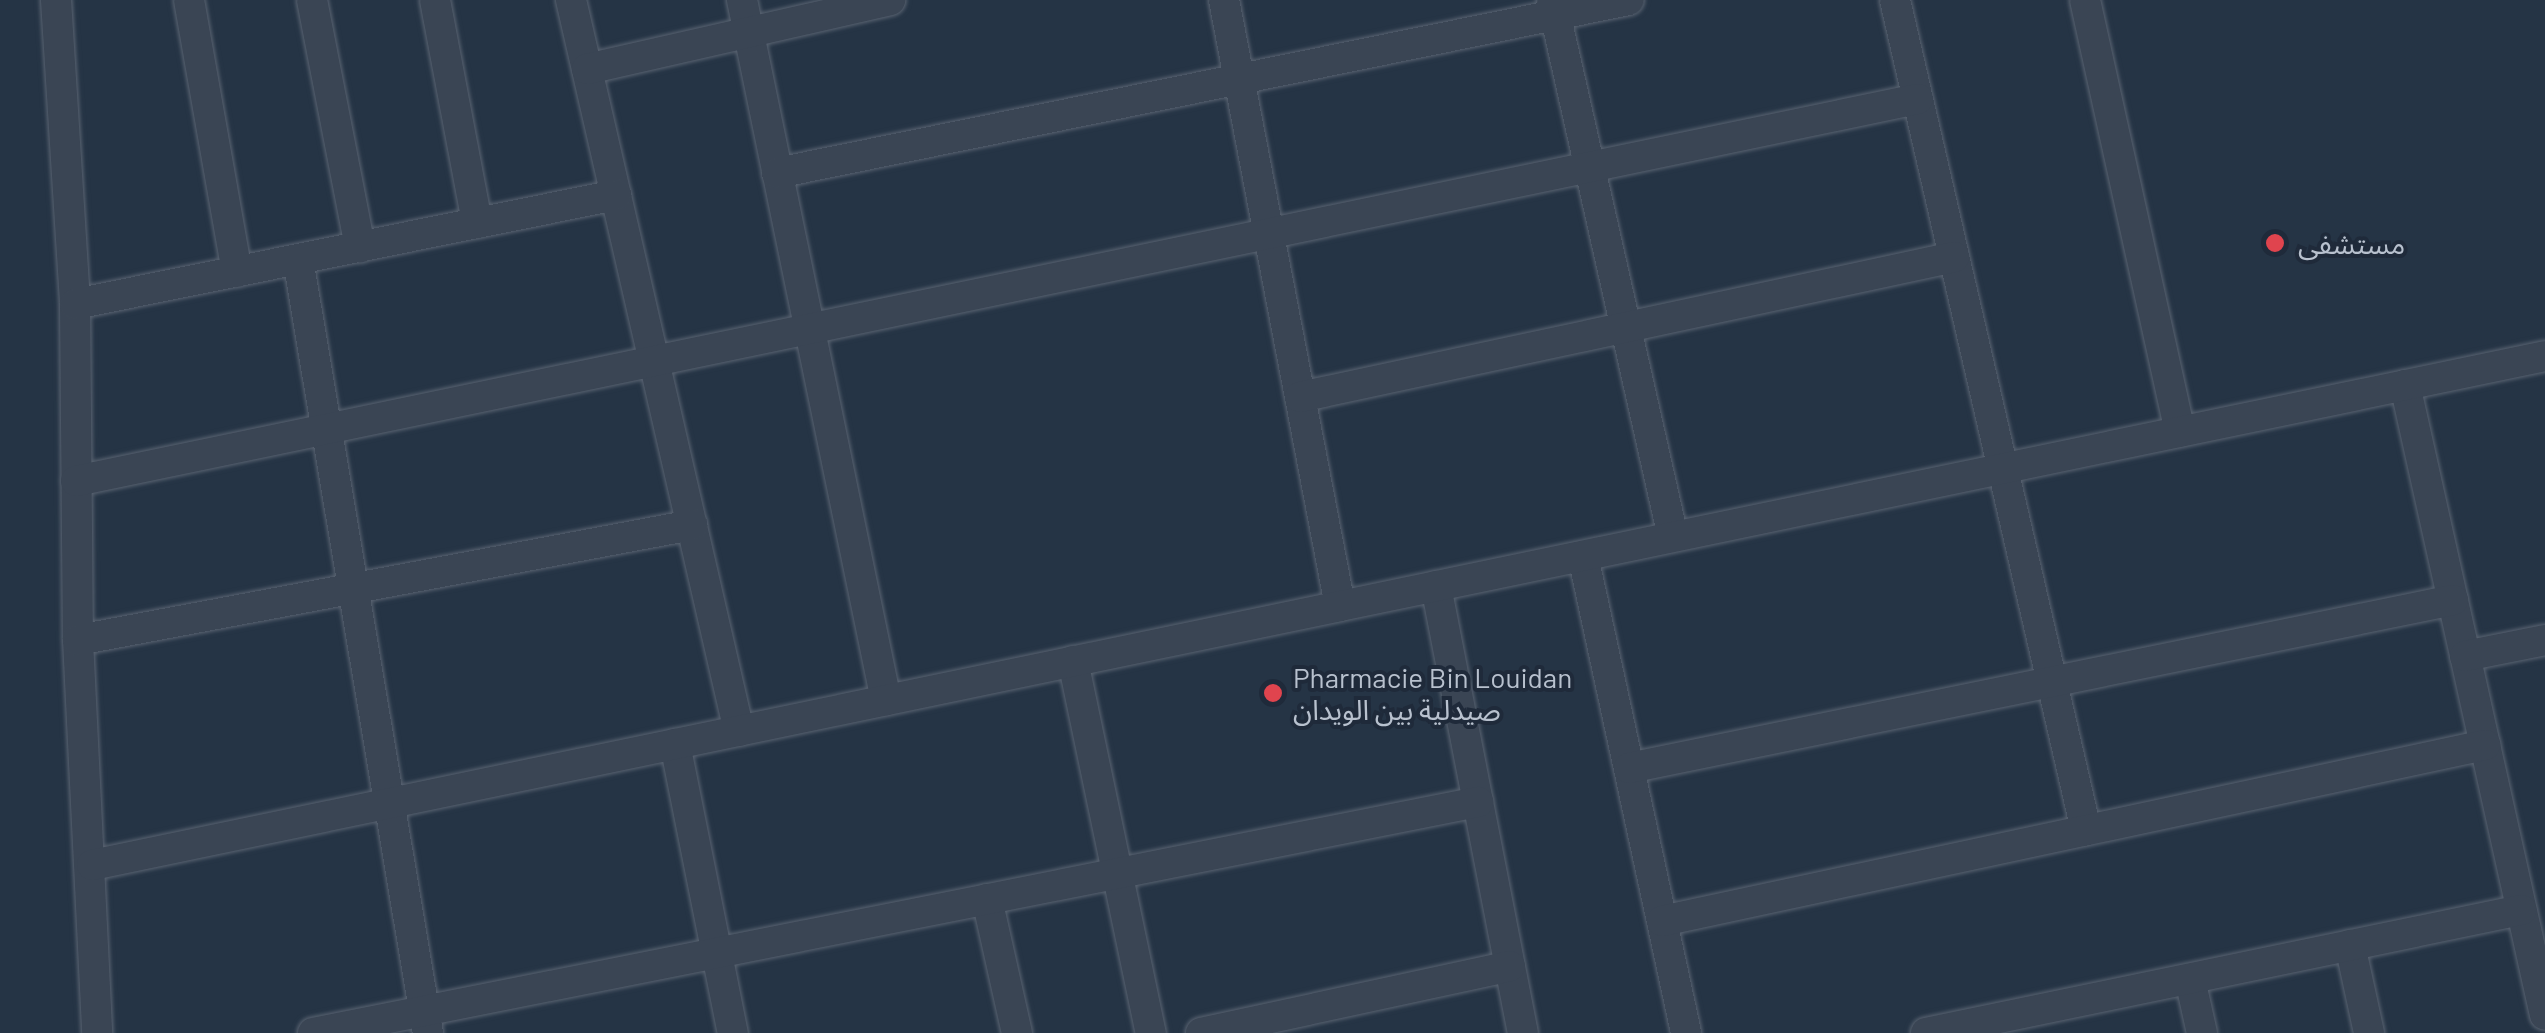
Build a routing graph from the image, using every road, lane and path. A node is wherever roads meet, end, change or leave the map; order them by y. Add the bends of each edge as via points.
1 (56, 0) edge
2 (189, 0) edge
3 (312, 0) edge
4 (435, 0) edge
5 (571, 0) edge
6 (742, 0) edge
7 (890, 0) edge
8 (1224, 0) edge
9 (1628, 0) edge
10 (1895, 0) edge
11 (2085, 0) edge
12 (1554, 7) edge
13 (748, 32) junction
14 (587, 69) junction
15 (1239, 79) junction
16 (1918, 100) junction
17 (1590, 168) junction
18 (777, 173) junction
19 (616, 195) junction
20 (477, 223) junction
21 (1269, 234) junction
22 (360, 247) junction
23 (1954, 257) junction
24 (298, 259) junction
25 (237, 272) junction
26 (74, 304) junction
27 (810, 329) junction
28 (1626, 330) junction
29 (2545, 356) edge
30 (654, 362) junction
31 (2405, 386) junction
32 (1300, 397) junction
33 (326, 429) junction
34 (2180, 432) junction
35 (2003, 469) junction
36 (76, 481) junction
37 (692, 525) junction
38 (1673, 537) junction
39 (1583, 556) junction
40 (1436, 586) junction
41 (353, 588) junction
42 (2453, 600) junction
43 (1340, 606) junction
44 (78, 640) junction
45 (2545, 640) edge
46 (2465, 656) junction
47 (1073, 661) junction
48 (2052, 682) junction
49 (886, 700) junction
50 (740, 731) junction
51 (675, 744) junction
52 (2484, 745) junction
53 (1628, 768) junction
54 (1478, 802) junction
55 (389, 803) junction
56 (2086, 830) junction
57 (92, 864) junction
58 (1118, 873) junction
59 (987, 899) junction
60 (2521, 910) junction
61 (1662, 921) junction
62 (2350, 946) junction
63 (717, 953) junction
64 (1510, 966) junction
65 (2541, 977) edge
66 (2190, 979) junction
67 (2545, 1015) edge
68 (426, 1022) edge
69 (2026, 1023) edge
70 (97, 1033) edge
71 (313, 1033) edge
72 (733, 1033) edge
73 (1017, 1033) edge
74 (1152, 1033) edge
75 (1201, 1033) edge
76 (1523, 1033) edge
77 (1686, 1033) edge
78 (1926, 1033) edge
79 (2202, 1033) edge
80 (2369, 1033) edge

1 - 26 street
2 - 25 street
3 - 22 street
4 - 20 street
5 - 14 street
6 - 13 street
7 - 13 street
8 - 15 street
9 - 12 street
10 - 16 street
11 - 34 street
12 - 15 street
12 - 17 street
13 - 14 street
13 - 18 street
14 - 19 street
15 - 18 street
15 - 21 street
16 - 17 street
16 - 23 street
17 - 21 street
17 - 28 street
18 - 27 street
19 - 20 street
19 - 30 street
20 - 22 street
21 - 27 street
21 - 32 street
22 - 24 street
23 - 28 street
23 - 35 street
24 - 25 street
24 - 33 street
25 - 26 street
26 - 36 street
27 - 30 street
27 - 49 street
28 - 32 street
28 - 38 street
29 - 31 street
30 - 33 street
30 - 37 street
31 - 34 street
31 - 42 street
32 - 43 street
33 - 36 street
33 - 41 street
34 - 35 street
35 - 38 street
35 - 48 street
36 - 44 street
37 - 41 street
37 - 50 street
38 - 39 street
39 - 40 street
39 - 53 street
40 - 43 street
40 - 54 street
41 - 44 street
41 - 55 street
42 - 46 street
42 - 48 street
43 - 47 street
44 - 57 street
45 - 46 street
46 - 52 street
47 - 49 street
47 - 58 street
48 - 53 street
48 - 56 street
49 - 50 street
50 - 51 street
51 - 55 street
51 - 63 street
52 - 56 street
52 - 60 street
53 - 61 street
54 - 58 street
54 - 64 street
55 - 57 street
55 - 68 street
56 - 61 street
57 - 70 street
58 - 59 street
58 - 74 street
59 - 63 street
59 - 73 street
60 - 62 street
60 - 65 street
61 - 77 street
62 - 66 street
62 - 80 street
63 - 68 street
63 - 72 street
64 - 75 street
64 - 76 street
65 - 67 street
66 - 69 street
66 - 79 street
68 - 71 street
69 - 78 street

